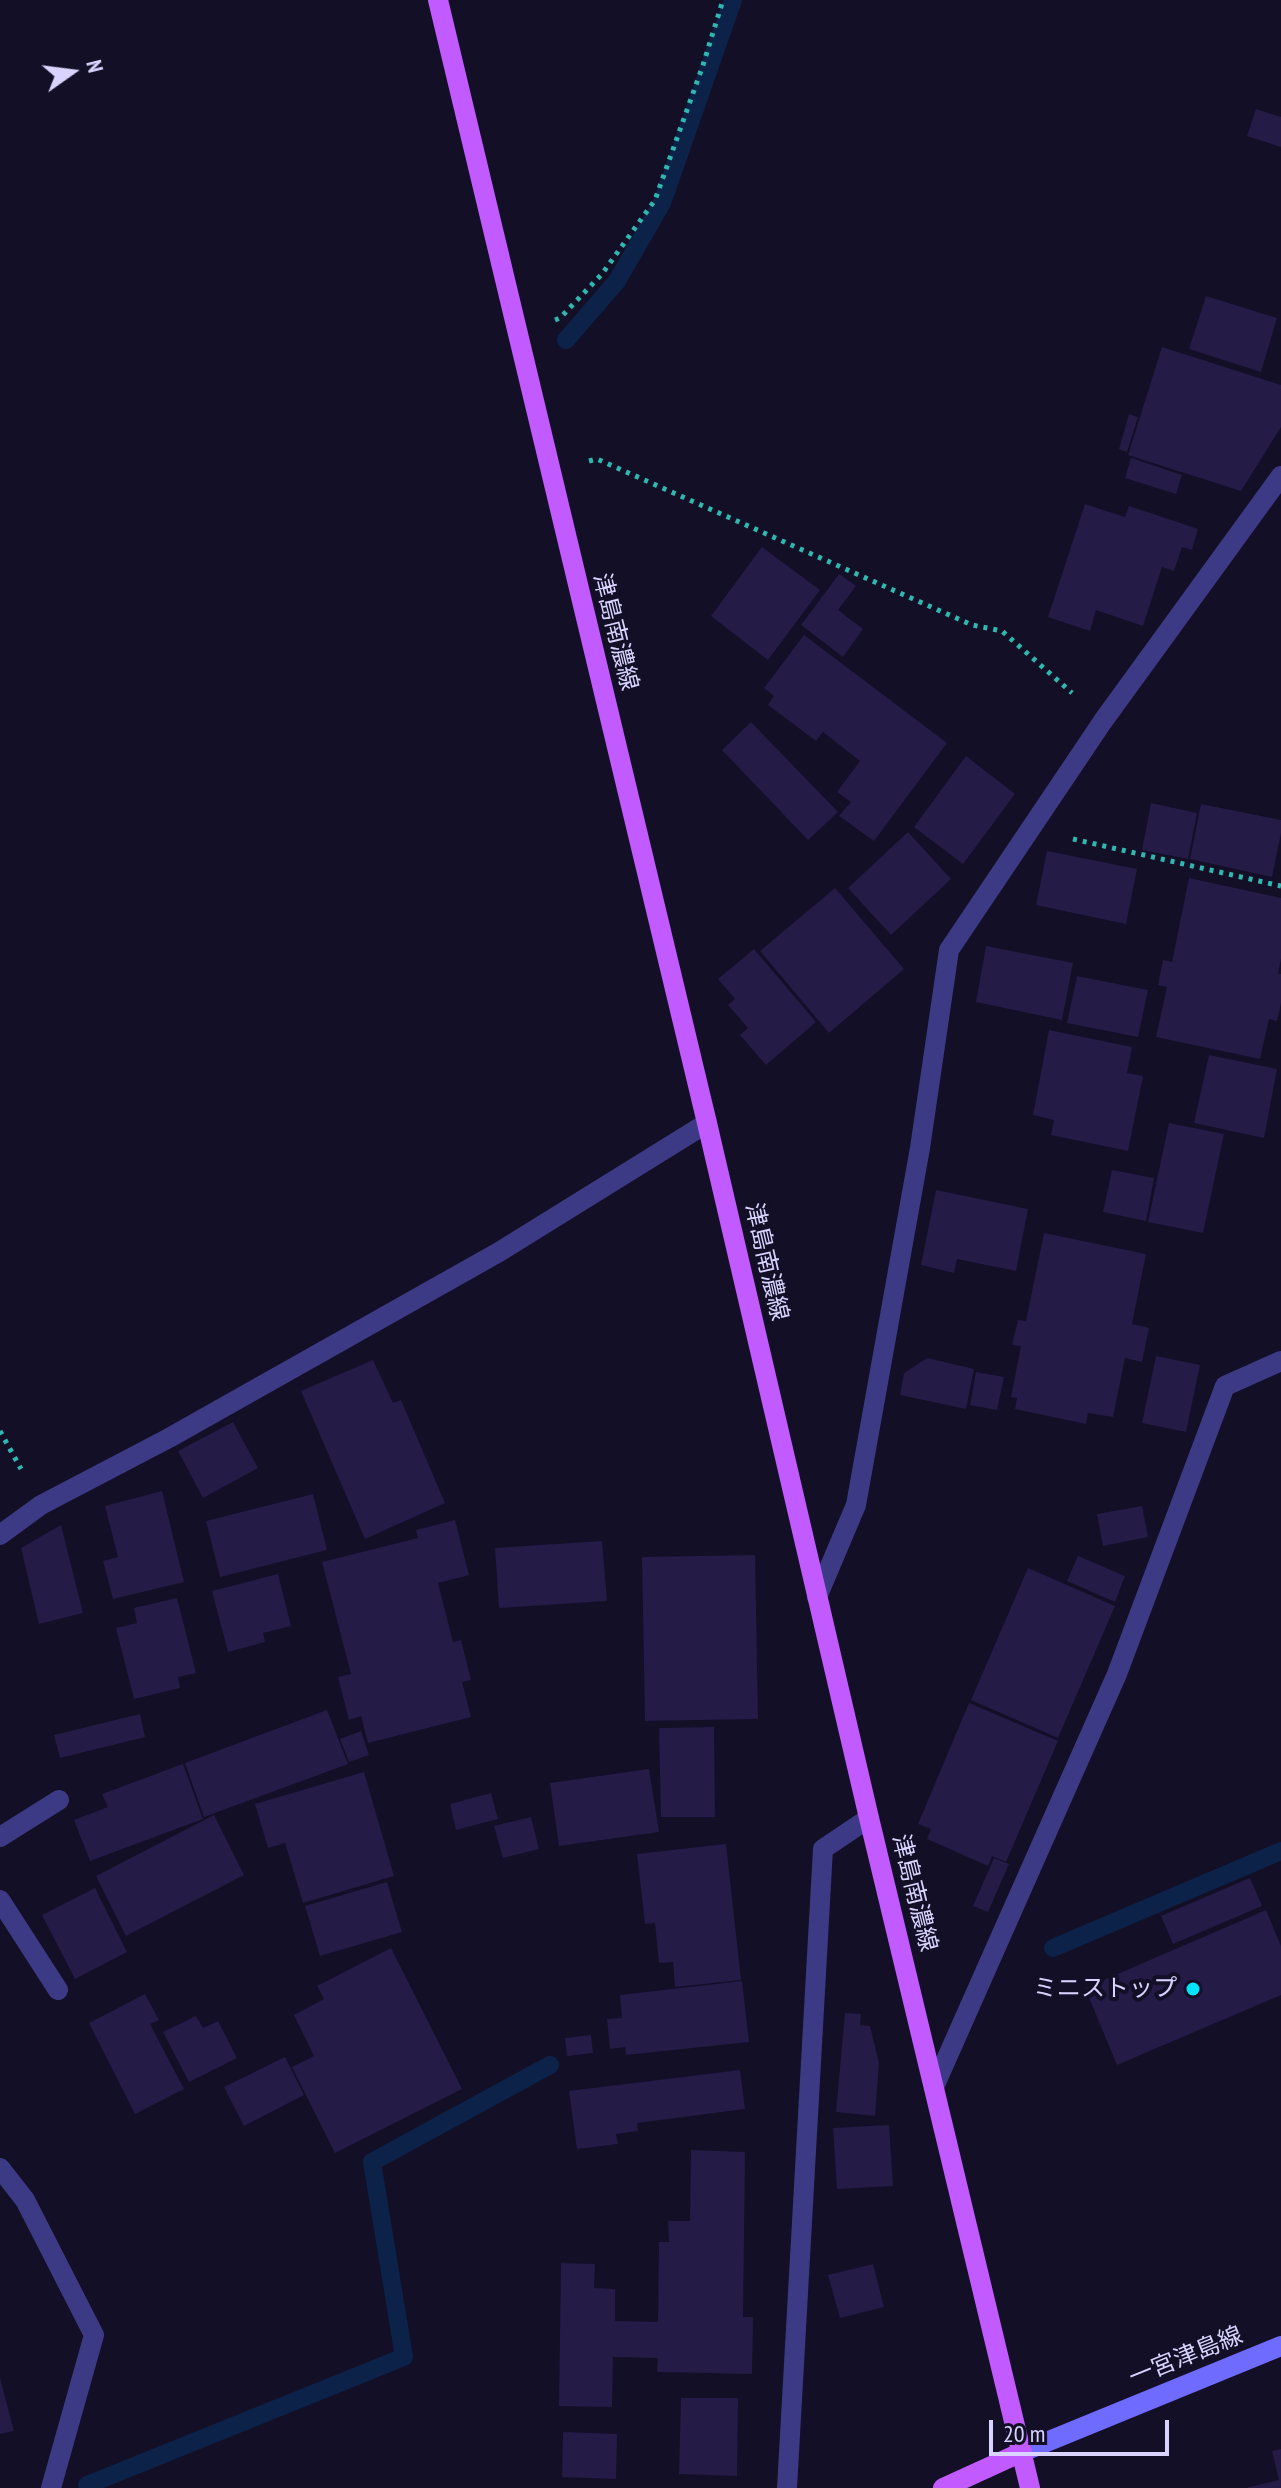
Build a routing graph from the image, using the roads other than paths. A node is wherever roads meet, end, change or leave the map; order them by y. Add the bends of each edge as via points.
1 (438, 0) edge
2 (1281, 476) edge
3 (707, 1123) junction
4 (1281, 1361) edge
5 (0, 1535) edge
6 (817, 1597) junction
7 (59, 1800) dead end
8 (869, 1818) junction
9 (0, 1837) edge
10 (0, 1900) edge
11 (58, 1990) dead end
12 (934, 2087) junction
13 (0, 2168) edge
14 (1281, 2346) edge
15 (1022, 2452) junction
16 (51, 2488) edge
17 (787, 2488) edge
18 (943, 2488) edge
19 (1030, 2488) edge

1 - 3 main road, 津島南濃線
2 - 6 street via 1103,721 949,950 920,1148 856,1505
3 - 5 street via 499,1252 41,1505
3 - 6 main road, 津島南濃線
4 - 12 street via 1225,1386 1117,1674
6 - 8 main road, 津島南濃線
7 - 9 street
8 - 12 main road, 津島南濃線
8 - 17 street via 823,1849
10 - 11 street
12 - 15 main road, 津島南濃線
13 - 16 street via 25,2200 94,2335
14 - 15 main road, 一宮津島線
15 - 18 main road
15 - 19 main road, 津島南濃線

